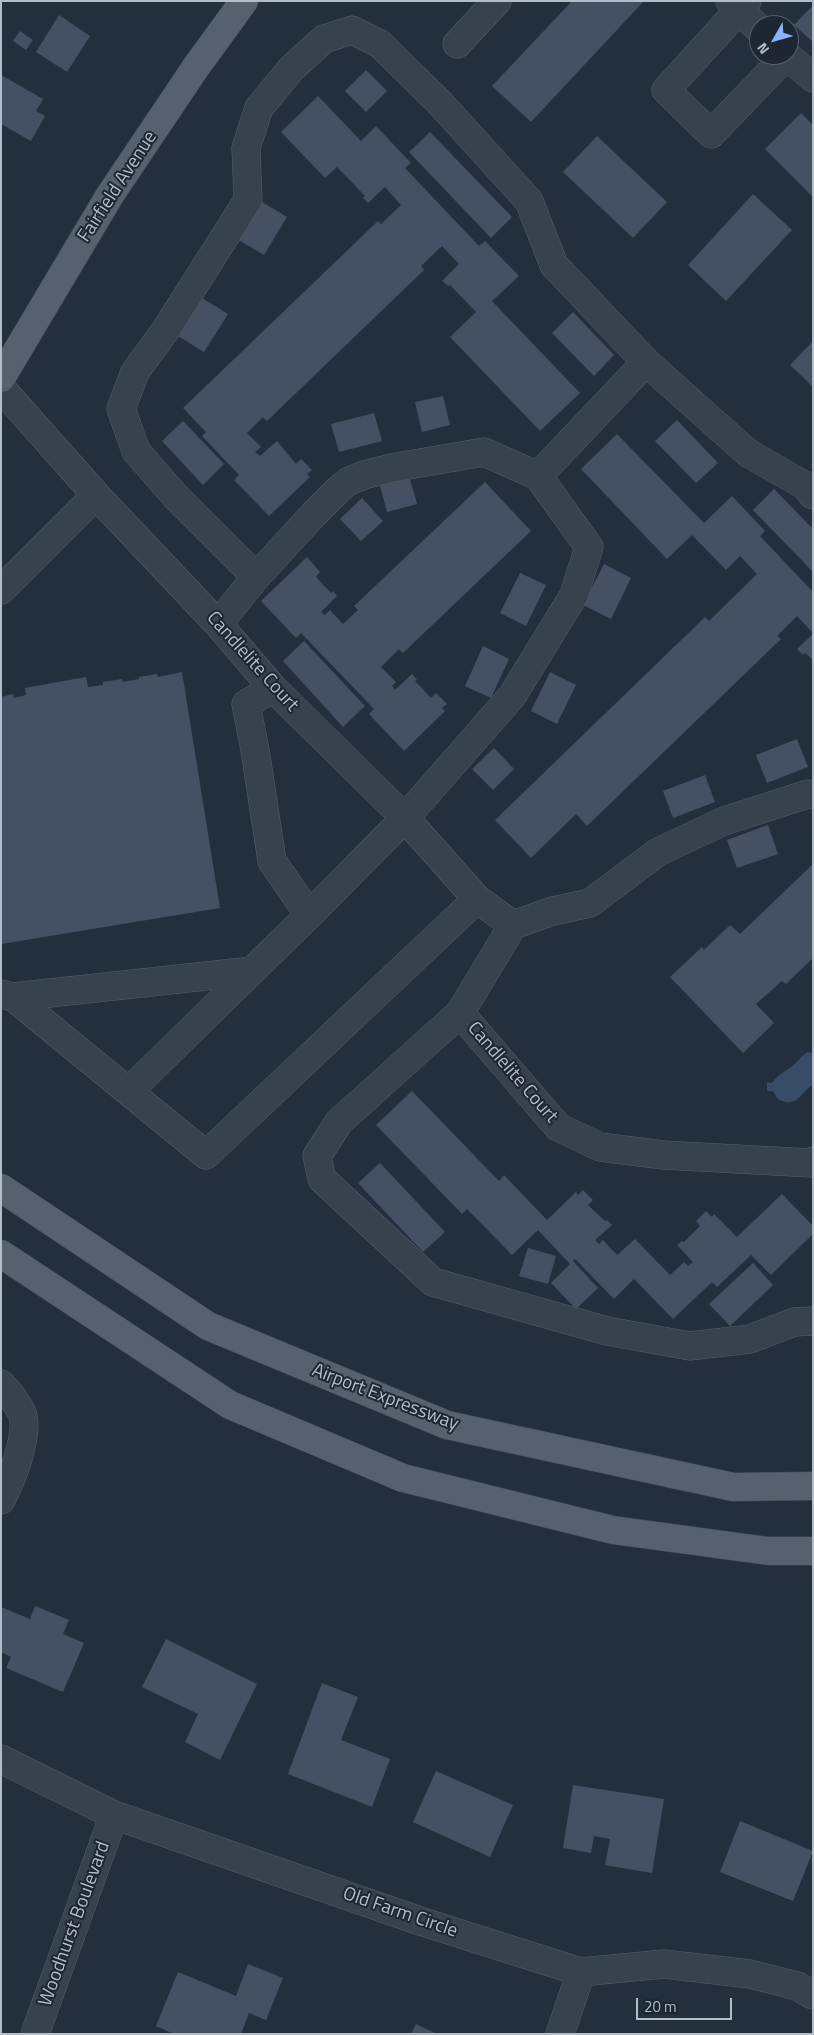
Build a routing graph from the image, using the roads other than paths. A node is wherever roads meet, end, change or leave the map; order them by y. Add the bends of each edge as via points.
1 (244, 1) edge
2 (497, 1) edge
3 (739, 4) edge
4 (749, 16) edge
5 (457, 44) dead end
6 (777, 65) edge
7 (798, 65) edge
8 (813, 78) edge
9 (646, 362) junction
10 (1, 378) edge
11 (1, 388) edge
12 (538, 476) junction
13 (96, 495) junction
14 (813, 495) edge
15 (256, 577) junction
16 (1, 590) edge
17 (218, 624) junction
18 (273, 688) junction
19 (813, 795) edge
20 (405, 818) junction
21 (477, 899) junction
22 (309, 915) junction
23 (512, 925) junction
24 (252, 971) junction
25 (7, 995) edge
26 (460, 1013) junction
27 (130, 1090) junction
28 (812, 1163) edge
29 (1, 1188) edge
30 (1, 1254) edge
31 (813, 1321) edge
32 (1, 1384) edge
33 (813, 1486) edge
34 (1, 1500) edge
35 (813, 1551) edge
36 (1, 1760) edge
37 (114, 1814) junction
38 (581, 1972) junction
39 (813, 1995) edge
40 (35, 2034) edge
41 (560, 2034) edge

1 - 10 main road, Fairfield Avenue via 110,195
2 - 5 street
3 - 4 street
3 - 6 street via 666,90 711,134
7 - 8 street
9 - 12 street
9 - 14 street via 748,453 804,485
9 - 15 street via 554,265 529,201 420,83 380,44 352,30 324,39 291,69 259,108 246,148 248,200 165,331 135,372 121,409 136,451 177,498
11 - 13 street, Candlelite Court
12 - 15 street via 484,452 364,475 339,489
12 - 20 street via 589,547 574,595 512,696
13 - 16 street
13 - 17 street, Candlelite Court
15 - 17 street
17 - 18 street, Candlelite Court
18 - 20 street, Candlelite Court
18 - 22 street via 246,704 272,861
19 - 23 street via 724,821 658,852 590,903
20 - 21 street, Candlelite Court
20 - 22 street
21 - 23 street, Candlelite Court
21 - 27 street via 206,1155
22 - 24 street
23 - 26 street, Candlelite Court
24 - 25 street
24 - 27 street
25 - 27 street
26 - 28 street, Candlelite Court via 558,1127 600,1147 663,1155
26 - 31 street via 339,1122 317,1156 322,1179 433,1282 607,1331 690,1346 750,1338 794,1322
29 - 33 main road, Airport Expressway via 208,1326 447,1425 732,1487
30 - 35 main road via 230,1405 403,1478 613,1530 768,1551
32 - 34 street via 22,1414 23,1432 16,1465
36 - 37 street, Old Farm Circle
37 - 38 street, Old Farm Circle via 423,1922
37 - 40 street, Woodhurst Boulevard
38 - 39 street, Old Farm Circle via 664,1964 750,1974 796,1986
38 - 41 street

